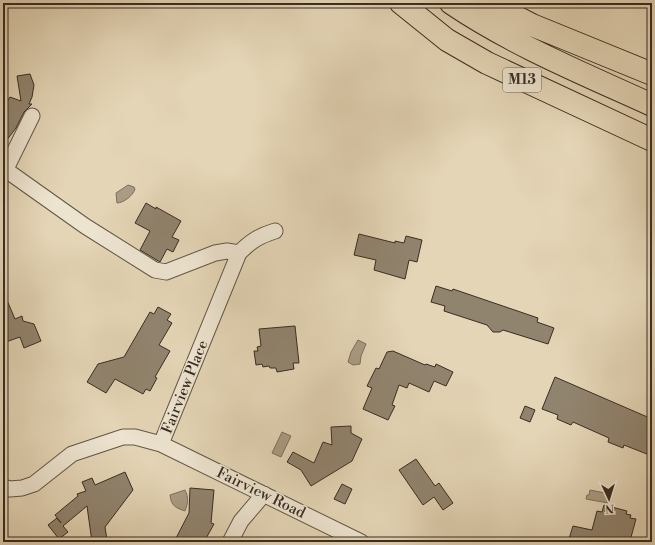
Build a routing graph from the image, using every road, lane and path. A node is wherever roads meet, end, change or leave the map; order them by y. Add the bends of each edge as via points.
1 (401, 3) edge
2 (451, 3) edge
3 (488, 3) edge
4 (652, 74) edge
5 (652, 105) edge
6 (32, 116) dead end
7 (652, 140) edge
8 (4, 172) edge
9 (275, 231) dead end
10 (240, 253) junction
11 (161, 444) junction
12 (3, 487) edge
13 (264, 494) junction
14 (230, 542) edge
15 (361, 542) edge

1 - 7 highway, M13 via 447,40 487,63
2 - 5 highway, M13 via 491,28
3 - 4 highway via 532,25
6 - 8 street
8 - 10 street via 156,270 166,272 215,252
9 - 10 street, Fairview Place via 251,241
10 - 11 street, Fairview Place
11 - 12 street, Fairview Place via 123,437 72,454 34,484 22,488
11 - 13 street, Fairview Road
13 - 14 street via 241,521
13 - 15 street, Fairview Road

